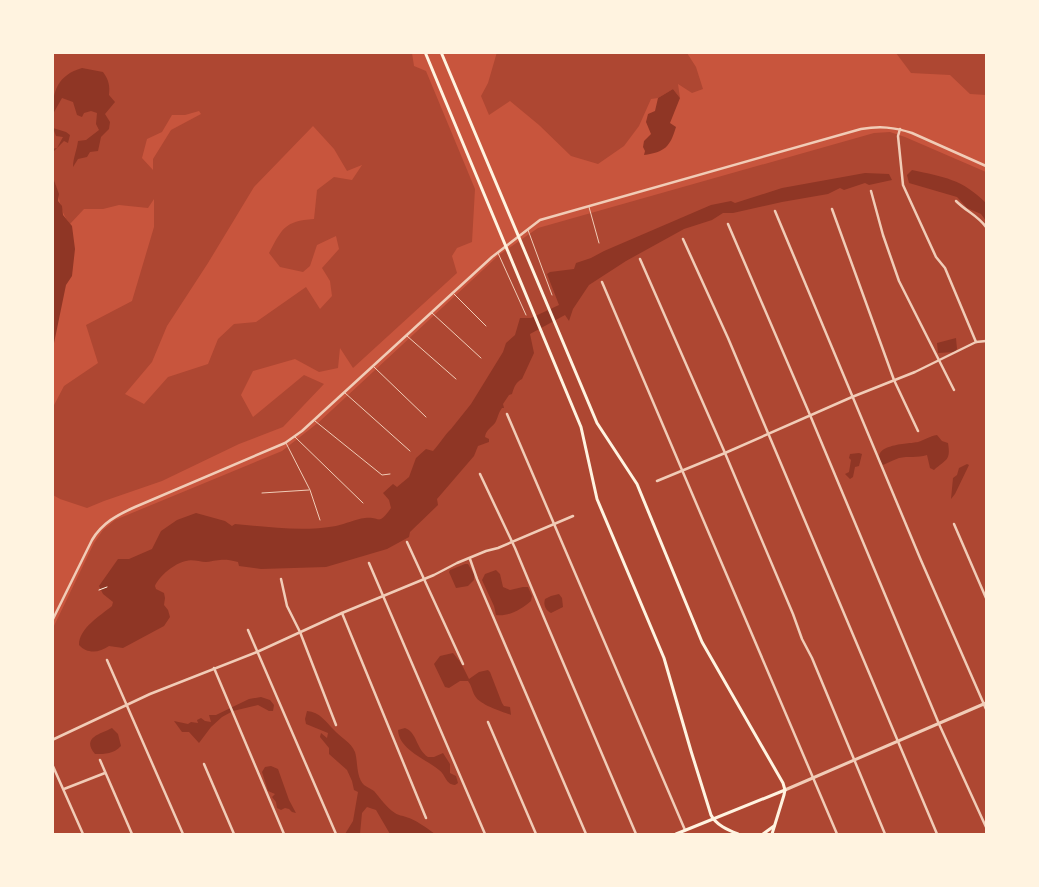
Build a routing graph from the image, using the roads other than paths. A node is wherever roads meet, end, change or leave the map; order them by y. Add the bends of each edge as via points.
1 (425, 52) edge
2 (441, 52) edge
3 (900, 129) junction
4 (986, 166) edge
5 (872, 191) dead end
6 (956, 201) dead end
7 (589, 206) junction
8 (832, 209) dead end
9 (775, 211) dead end
10 (728, 224) dead end
11 (986, 227) edge
12 (527, 229) junction
13 (683, 239) dead end
14 (599, 243) dead end
15 (498, 252) junction
16 (640, 259) dead end
17 (602, 282) dead end
18 (453, 293) junction
19 (552, 295) dead end
20 (431, 313) junction
21 (526, 315) dead end
22 (486, 326) dead end
23 (406, 336) junction
24 (986, 341) edge
25 (976, 342) junction
26 (481, 358) dead end
27 (940, 361) junction
28 (373, 366) junction
29 (456, 379) dead end
30 (894, 380) junction
31 (954, 390) dead end
32 (344, 392) junction
33 (852, 397) junction
34 (507, 414) dead end
35 (810, 415) junction
36 (426, 417) dead end
37 (314, 420) junction
38 (918, 431) dead end
39 (768, 433) junction
40 (295, 436) junction
41 (285, 443) junction
42 (410, 451) dead end
43 (725, 453) junction
44 (683, 470) junction
45 (390, 474) dead end
46 (480, 474) dead end
47 (657, 481) dead end
48 (310, 490) junction
49 (262, 493) dead end
50 (363, 503) dead end
51 (573, 516) dead end
52 (320, 520) dead end
53 (555, 524) junction
54 (954, 524) dead end
55 (512, 541) junction
56 (407, 542) dead end
57 (470, 558) junction
58 (369, 562) dead end
59 (425, 578) junction
60 (281, 579) dead end
61 (384, 596) junction
62 (986, 598) edge
63 (342, 613) junction
64 (52, 621) edge
65 (248, 630) dead end
66 (300, 632) junction
67 (257, 652) junction
68 (107, 660) dead end
69 (463, 664) dead end
70 (214, 668) junction
71 (985, 704) edge
72 (127, 705) junction
73 (986, 709) edge
74 (488, 722) dead end
75 (939, 724) junction
76 (336, 725) dead end
77 (52, 740) edge
78 (897, 742) junction
79 (100, 760) dead end
80 (855, 760) junction
81 (52, 764) edge
82 (204, 764) dead end
83 (106, 773) junction
84 (813, 778) junction
85 (64, 789) junction
86 (785, 790) junction
87 (426, 818) dead end
88 (714, 820) junction
89 (774, 826) junction
90 (986, 827) edge
91 (685, 831) junction
92 (83, 834) edge
93 (132, 834) edge
94 (183, 834) edge
95 (234, 834) edge
96 (284, 834) edge
97 (336, 834) edge
98 (485, 834) edge
99 (536, 834) edge
100 (586, 834) edge
101 (636, 834) edge
102 (676, 834) edge
103 (738, 834) edge
104 (762, 834) edge
105 (772, 834) edge
106 (837, 834) edge
107 (885, 834) edge
108 (937, 834) edge

1 - 88 main road via 581,427 597,499 664,658
2 - 86 main road via 597,423 636,484 702,642
3 - 4 street
3 - 7 street via 879,126 861,129
3 - 25 street via 903,185 936,257 945,268
5 - 27 street via 898,281
6 - 11 street
7 - 12 street via 544,219
7 - 14 lane
8 - 30 street
9 - 33 street
10 - 35 street
12 - 15 street
12 - 19 lane
13 - 39 street
15 - 18 street
15 - 21 lane
16 - 43 street
17 - 44 street
18 - 20 street
18 - 22 lane
20 - 23 street
20 - 26 lane
23 - 28 street
23 - 29 lane
24 - 25 street
25 - 27 street
27 - 30 street
27 - 31 street
28 - 32 street
28 - 36 lane
30 - 33 street
30 - 38 street
32 - 37 street
32 - 42 lane
33 - 35 street
33 - 71 street
34 - 53 street
35 - 39 street
35 - 75 street
37 - 40 street
37 - 45 lane via 382,475
39 - 43 street
39 - 78 street
40 - 41 street
40 - 50 lane
41 - 48 lane
41 - 64 street via 118,514 98,530
43 - 44 street
43 - 80 street
44 - 47 street
44 - 84 street
46 - 55 street
48 - 49 lane
48 - 52 lane
51 - 53 street
53 - 55 street
53 - 91 street
54 - 62 street
55 - 57 street
55 - 101 street
56 - 59 street
57 - 59 street
57 - 100 street
58 - 61 street
59 - 61 street
59 - 69 street
60 - 66 street via 287,606
61 - 63 street
61 - 98 street
63 - 66 street
63 - 87 street
65 - 67 street
66 - 67 street
66 - 76 street
67 - 70 street
67 - 97 street
68 - 72 street
70 - 72 street
70 - 96 street
71 - 73 street
71 - 75 street
72 - 77 street
72 - 94 street
74 - 99 street
75 - 78 street
75 - 90 street
78 - 80 street
78 - 108 street
79 - 83 street
80 - 84 street
80 - 107 street
81 - 85 street
82 - 95 street
83 - 85 street
83 - 93 street
84 - 86 street
84 - 106 street
85 - 92 street
86 - 88 main road
86 - 89 main road
88 - 91 main road
88 - 103 main road
89 - 104 main road
89 - 105 main road
91 - 102 main road

